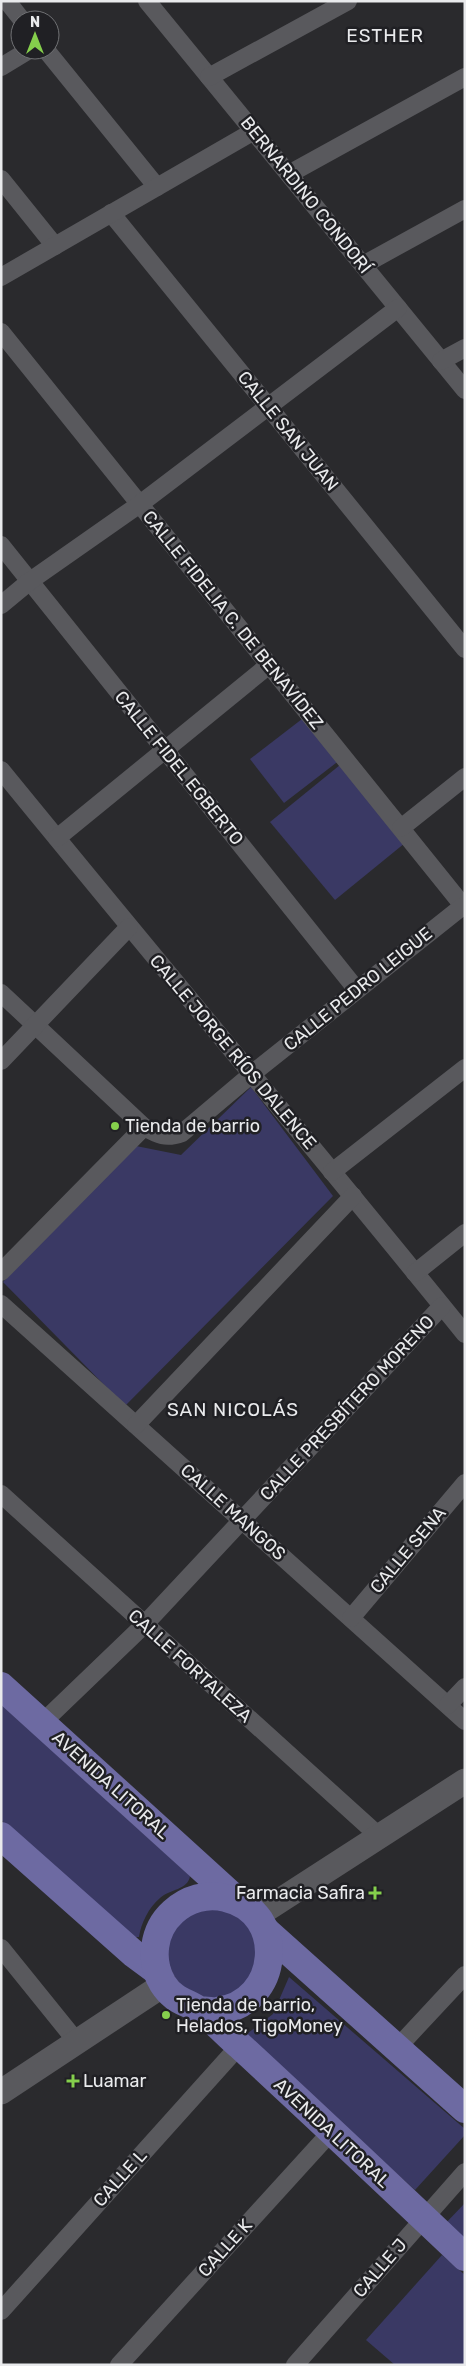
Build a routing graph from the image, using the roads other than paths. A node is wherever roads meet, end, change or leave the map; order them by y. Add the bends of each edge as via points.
1 (148, 1) edge
2 (348, 1) edge
3 (13, 60) edge
4 (54, 60) edge
5 (1, 67) edge
6 (209, 77) junction
7 (465, 77) edge
8 (254, 131) junction
9 (289, 174) junction
10 (1, 179) edge
11 (157, 187) junction
12 (465, 209) edge
13 (111, 213) junction
14 (54, 246) junction
15 (363, 265) junction
16 (1, 277) edge
17 (398, 308) junction
18 (1, 332) edge
19 (465, 348) edge
20 (441, 361) junction
21 (465, 390) edge
22 (269, 407) junction
23 (140, 504) junction
24 (1, 545) edge
25 (30, 582) junction
26 (1, 605) edge
27 (465, 649) edge
28 (269, 665) junction
29 (165, 750) junction
30 (1, 770) edge
31 (465, 777) edge
32 (401, 828) junction
33 (57, 838) junction
34 (464, 907) edge
35 (129, 927) junction
36 (356, 990) junction
37 (1, 993) edge
38 (36, 1024) junction
39 (1, 1061) edge
40 (465, 1068) edge
41 (253, 1073) junction
42 (144, 1127) junction
43 (332, 1172) junction
44 (353, 1196) junction
45 (465, 1233) edge
46 (1, 1272) edge
47 (415, 1273) junction
48 (1, 1304) edge
49 (442, 1306) junction
50 (465, 1334) edge
51 (136, 1425) junction
52 (465, 1483) edge
53 (1, 1494) edge
54 (242, 1520) junction
55 (351, 1618) junction
56 (144, 1625) junction
57 (1, 1686) edge
58 (465, 1687) edge
59 (448, 1706) junction
60 (465, 1721) edge
61 (42, 1723) junction
62 (465, 1781) edge
63 (1, 1836) edge
64 (380, 1837) junction
65 (255, 1917) junction
66 (1, 1948) edge
67 (465, 1975) edge
68 (160, 1978) junction
69 (199, 2010) junction
70 (77, 2042) junction
71 (239, 2046) junction
72 (397, 2048) junction
73 (1, 2092) edge
74 (465, 2109) edge
75 (331, 2132) junction
76 (465, 2172) edge
77 (424, 2218) junction
78 (465, 2257) edge
79 (1, 2311) edge
80 (119, 2365) edge
81 (295, 2365) edge

1 - 6 street, BERNARDINO CONDORÍ
2 - 6 street
3 - 5 street
4 - 11 street
6 - 8 street, BERNARDINO CONDORÍ
7 - 9 street
8 - 9 street, BERNARDINO CONDORÍ
8 - 11 street
9 - 15 street, BERNARDINO CONDORÍ
10 - 14 street
11 - 13 street
12 - 15 street
13 - 14 street
13 - 22 street, CALLE SAN JUAN
14 - 16 street
15 - 17 street, BERNARDINO CONDORÍ
17 - 20 street, BERNARDINO CONDORÍ
17 - 22 street
18 - 23 street, CALLE FIDELIA C. DE BENAVÍDEZ
19 - 20 street
20 - 21 street, BERNARDINO CONDORÍ
22 - 23 street
22 - 27 street, CALLE SAN JUAN
23 - 25 street
23 - 28 street, CALLE FIDELIA C. DE BENAVÍDEZ
24 - 25 street, CALLE FIDEL EGBERTO
25 - 26 street
25 - 29 street, CALLE FIDEL EGBERTO
28 - 29 street
28 - 32 street, CALLE FIDELIA C. DE BENAVÍDEZ
29 - 33 street
29 - 36 street, CALLE FIDEL EGBERTO
30 - 33 street, CALLE JORGE RÍOS DALENCE
31 - 32 street
32 - 34 street, CALLE FIDELIA C. DE BENAVÍDEZ
33 - 35 street, CALLE JORGE RÍOS DALENCE
34 - 36 street, CALLE PEDRO LEIGUE
35 - 38 street
35 - 41 street, CALLE JORGE RÍOS DALENCE
36 - 41 street, CALLE PEDRO LEIGUE
37 - 38 street
38 - 39 street
38 - 42 street
40 - 43 street
41 - 42 street, CALLE PEDRO LEIGUE via 182,1133 161,1136
41 - 43 street, CALLE JORGE RÍOS DALENCE
42 - 46 street
43 - 44 street, CALLE JORGE RÍOS DALENCE
44 - 47 street, CALLE JORGE RÍOS DALENCE
44 - 51 street
45 - 47 street
47 - 49 street, CALLE JORGE RÍOS DALENCE
48 - 51 street, CALLE MANGOS
49 - 50 street, CALLE JORGE RÍOS DALENCE
49 - 54 street, CALLE PRESBÍTERO MORENO
51 - 54 street, CALLE MANGOS
52 - 55 street, CALLE SENA
53 - 56 street, CALLE FORTALEZA
54 - 55 street, CALLE MANGOS
54 - 56 street, CALLE PRESBÍTERO MORENO
55 - 59 street, CALLE MANGOS
56 - 61 street, CALLE PRESBÍTERO MORENO
56 - 64 street, CALLE FORTALEZA
57 - 61 main road, AVENIDA LITORAL
58 - 59 street
59 - 60 street, CALLE MANGOS
61 - 65 main road, AVENIDA LITORAL
62 - 64 main road
63 - 68 main road
64 - 65 main road
65 - 68 main road via 226,1898 207,1896 180,1906 169,1916 158,1935 154,1957
65 - 69 main road via 270,1949 269,1967 262,1984 234,2007 217,2011
65 - 72 main road, AVENIDA LITORAL
66 - 70 street
67 - 72 street
68 - 69 main road via 173,1996
68 - 70 main road
69 - 71 main road, AVENIDA LITORAL
70 - 73 main road
71 - 75 main road, AVENIDA LITORAL
71 - 79 street, CALLE L
72 - 74 main road, AVENIDA LITORAL
75 - 77 main road, AVENIDA LITORAL
75 - 80 street, CALLE K
76 - 77 street, CALLE J
77 - 78 main road, AVENIDA LITORAL
77 - 81 street, CALLE J

